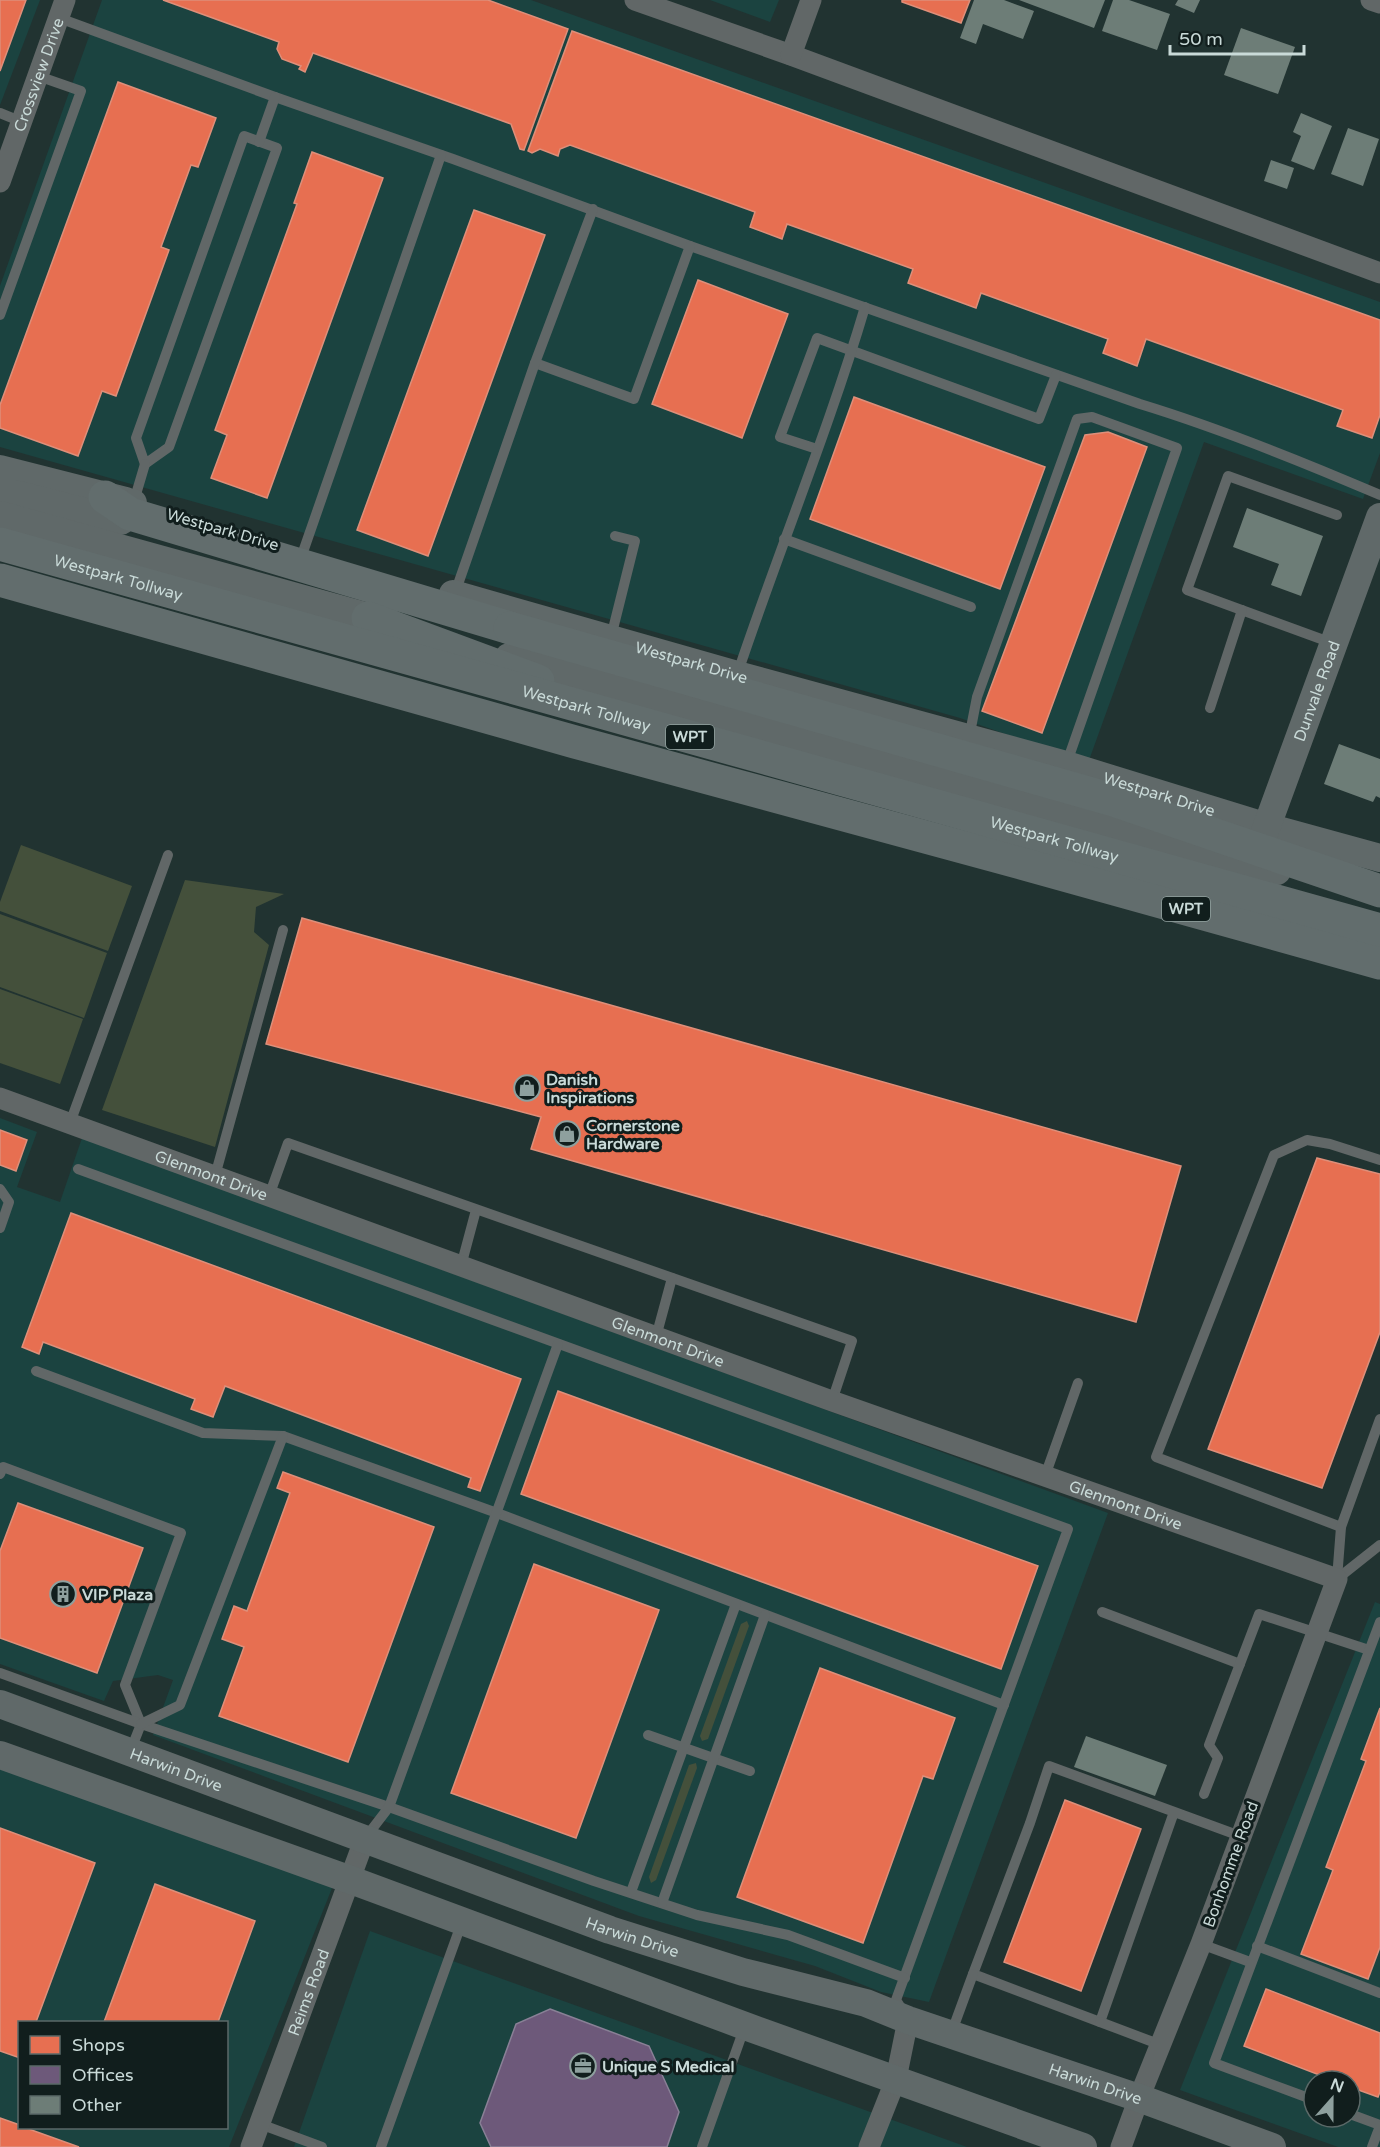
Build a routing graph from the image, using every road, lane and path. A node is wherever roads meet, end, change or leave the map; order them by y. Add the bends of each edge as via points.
1 (635, 0) edge
2 (811, 0) edge
3 (1371, 0) edge
4 (1380, 3) edge
5 (62, 9) edge
6 (791, 55) junction
7 (38, 76) junction
8 (275, 97) junction
9 (0, 113) edge
10 (22, 122) junction
11 (259, 142) junction
12 (441, 155) junction
13 (0, 182) edge
14 (593, 209) junction
15 (690, 246) junction
16 (1380, 273) edge
17 (866, 307) junction
18 (0, 315) edge
19 (852, 350) junction
20 (535, 363) junction
21 (1056, 375) junction
22 (817, 449) junction
23 (145, 464) junction
24 (0, 469) edge
25 (0, 494) edge
26 (1380, 495) edge
27 (123, 505) junction
28 (0, 515) edge
29 (1337, 515) dead end
30 (1380, 517) edge
31 (615, 536) dead end
32 (784, 538) junction
33 (0, 544) edge
34 (303, 552) junction
35 (0, 580) edge
36 (455, 595) junction
37 (971, 607) dead end
38 (1242, 610) junction
39 (368, 618) junction
40 (611, 639) junction
41 (1332, 643) junction
42 (737, 675) junction
43 (1210, 708) dead end
44 (968, 739) junction
45 (1066, 765) junction
46 (1266, 827) junction
47 (168, 855) dead end
48 (992, 855) junction
49 (1380, 858) edge
50 (1253, 864) junction
51 (1380, 891) edge
52 (1380, 899) edge
53 (283, 930) dead end
54 (1380, 930) edge
55 (1380, 963) edge
56 (0, 1098) edge
57 (70, 1123) junction
58 (1380, 1160) edge
59 (78, 1169) dead end
60 (215, 1176) junction
61 (0, 1189) edge
62 (269, 1196) junction
63 (477, 1210) junction
64 (0, 1228) edge
65 (461, 1266) junction
66 (672, 1278) junction
67 (656, 1337) junction
68 (558, 1344) junction
69 (36, 1371) dead end
70 (1078, 1383) dead end
71 (832, 1401) junction
72 (1380, 1419) edge
73 (283, 1436) junction
74 (0, 1474) edge
75 (1045, 1476) junction
76 (497, 1513) junction
77 (1341, 1527) junction
78 (1380, 1545) edge
79 (1337, 1579) junction
80 (736, 1604) junction
81 (1102, 1612) dead end
82 (765, 1615) junction
83 (1380, 1622) edge
84 (1317, 1634) junction
85 (1369, 1650) junction
86 (1239, 1664) junction
87 (0, 1673) edge
88 (0, 1704) edge
89 (1004, 1705) junction
90 (141, 1725) junction
91 (648, 1735) dead end
92 (684, 1747) junction
93 (130, 1752) junction
94 (0, 1755) edge
95 (714, 1758) junction
96 (750, 1771) dead end
97 (1204, 1794) dead end
98 (389, 1807) junction
99 (1174, 1812) junction
100 (1240, 1836) junction
101 (365, 1838) junction
102 (351, 1880) junction
103 (631, 1892) junction
104 (662, 1904) junction
105 (462, 1921) junction
106 (1201, 1944) junction
107 (1257, 1946) junction
108 (1250, 1962) junction
109 (973, 1974) junction
110 (905, 1978) junction
111 (1380, 1993) edge
112 (909, 2020) junction
113 (1101, 2022) junction
114 (746, 2026) junction
115 (951, 2034) junction
116 (1161, 2045) junction
117 (896, 2079) junction
118 (1302, 2095) edge
119 (1138, 2098) junction
120 (1362, 2119) edge
121 (260, 2124) junction
122 (1380, 2126) edge
123 (251, 2147) edge
124 (322, 2147) edge
125 (381, 2147) edge
126 (702, 2147) edge
127 (869, 2147) edge
128 (1083, 2147) edge
129 (1121, 2147) edge
130 (1272, 2147) edge
131 (1372, 2147) edge

1 - 6 street
2 - 6 street
3 - 4 street
5 - 7 street, Crossview Drive
5 - 8 lane
6 - 16 street
7 - 10 street, Crossview Drive
7 - 18 lane via 81,91
8 - 11 lane
8 - 12 lane
9 - 10 lane
10 - 13 street, Crossview Drive
11 - 23 lane via 244,136 136,438
11 - 23 lane via 277,148 170,447
12 - 14 lane
12 - 34 lane
14 - 15 lane
14 - 20 lane
15 - 17 lane
15 - 20 lane via 634,399
17 - 19 lane
17 - 21 lane
19 - 21 lane via 1040,419
19 - 22 lane
19 - 22 lane via 817,338 780,436
20 - 36 lane
21 - 26 lane via 1194,421
22 - 32 lane
23 - 27 lane
24 - 27 main road, Westpark Drive
25 - 27 main road via 15,494 121,522
27 - 34 main road, Westpark Drive
27 - 51 highway, bridge via 510,628 1113,800
28 - 39 main road
29 - 38 lane via 1228,476 1187,590
30 - 41 main road, Dunvale Road
31 - 40 lane via 635,541
32 - 37 lane
32 - 42 lane
33 - 54 highway, Westpark Tollway / WPT, bridge
34 - 36 main road, Westpark Drive
35 - 48 highway, Westpark Tollway / WPT
36 - 40 main road, Westpark Drive
38 - 41 lane
38 - 43 lane
39 - 48 highway
39 - 50 main road
40 - 42 main road, Westpark Drive
41 - 46 main road, Dunvale Road
42 - 44 main road, Westpark Drive
44 - 45 main road, Westpark Drive
44 - 45 lane via 977,697 1077,419 1092,417 1178,448
45 - 46 main road, Westpark Drive
46 - 49 main road, Westpark Drive
46 - 50 main road, Dunvale Road
47 - 57 lane
48 - 55 highway, Westpark Tollway / WPT
50 - 52 main road
53 - 60 lane
56 - 57 street, Glenmont Drive
57 - 60 street, Glenmont Drive
58 - 77 lane via 1307,1140 1274,1155 1156,1457
59 - 68 lane
60 - 62 street, Glenmont Drive
61 - 64 lane via 9,1202
62 - 63 lane via 288,1143
62 - 65 street, Glenmont Drive
63 - 65 lane
63 - 66 lane
65 - 67 street, Glenmont Drive
66 - 67 lane
66 - 71 lane via 852,1341
67 - 71 street, Glenmont Drive
68 - 76 lane
68 - 89 lane via 1068,1529
69 - 73 lane via 203,1433
70 - 75 lane
71 - 75 street, Glenmont Drive
72 - 77 lane
73 - 76 lane
73 - 90 lane via 180,1705
74 - 90 lane via 3,1467 181,1533 125,1685
75 - 79 street, Glenmont Drive
76 - 80 lane
76 - 98 lane
77 - 79 lane
78 - 79 lane
79 - 84 street, Bonhomme Road
80 - 82 lane
80 - 92 lane
81 - 86 lane
82 - 89 lane
82 - 95 lane
83 - 85 lane
84 - 85 lane
84 - 86 lane via 1259,1614
84 - 100 street, Bonhomme Road
85 - 107 lane
86 - 97 lane via 1209,1744 1218,1758
87 - 90 lane
88 - 93 main road, Harwin Drive
89 - 110 lane
90 - 93 lane
90 - 98 lane
91 - 92 lane
92 - 95 lane
92 - 103 lane
93 - 101 main road, Harwin Drive
94 - 102 main road
95 - 96 lane
95 - 104 lane
98 - 101 lane
98 - 103 lane
99 - 100 lane
99 - 109 lane via 1049,1766
99 - 113 lane
100 - 106 street, Bonhomme Road
101 - 102 street, Reims Road
101 - 112 main road, Harwin Drive via 610,1930 743,1972 866,2003
102 - 105 main road
102 - 121 street, Reims Road
103 - 104 lane
104 - 110 lane via 788,1935
105 - 114 main road
105 - 125 lane
106 - 108 lane
106 - 116 street, Bonhomme Road
107 - 108 lane
107 - 111 lane
108 - 118 lane via 1214,2062
109 - 113 lane
109 - 115 lane
110 - 112 lane via 896,2000
112 - 115 main road, Harwin Drive
112 - 117 street
113 - 116 lane
114 - 117 main road
114 - 126 lane
115 - 119 main road, Harwin Drive
116 - 119 street, Bonhomme Road
117 - 127 street
117 - 128 main road
119 - 129 street, Bonhomme Road
119 - 130 main road, Harwin Drive
120 - 122 lane
121 - 123 street, Reims Road
121 - 124 lane
122 - 131 lane

